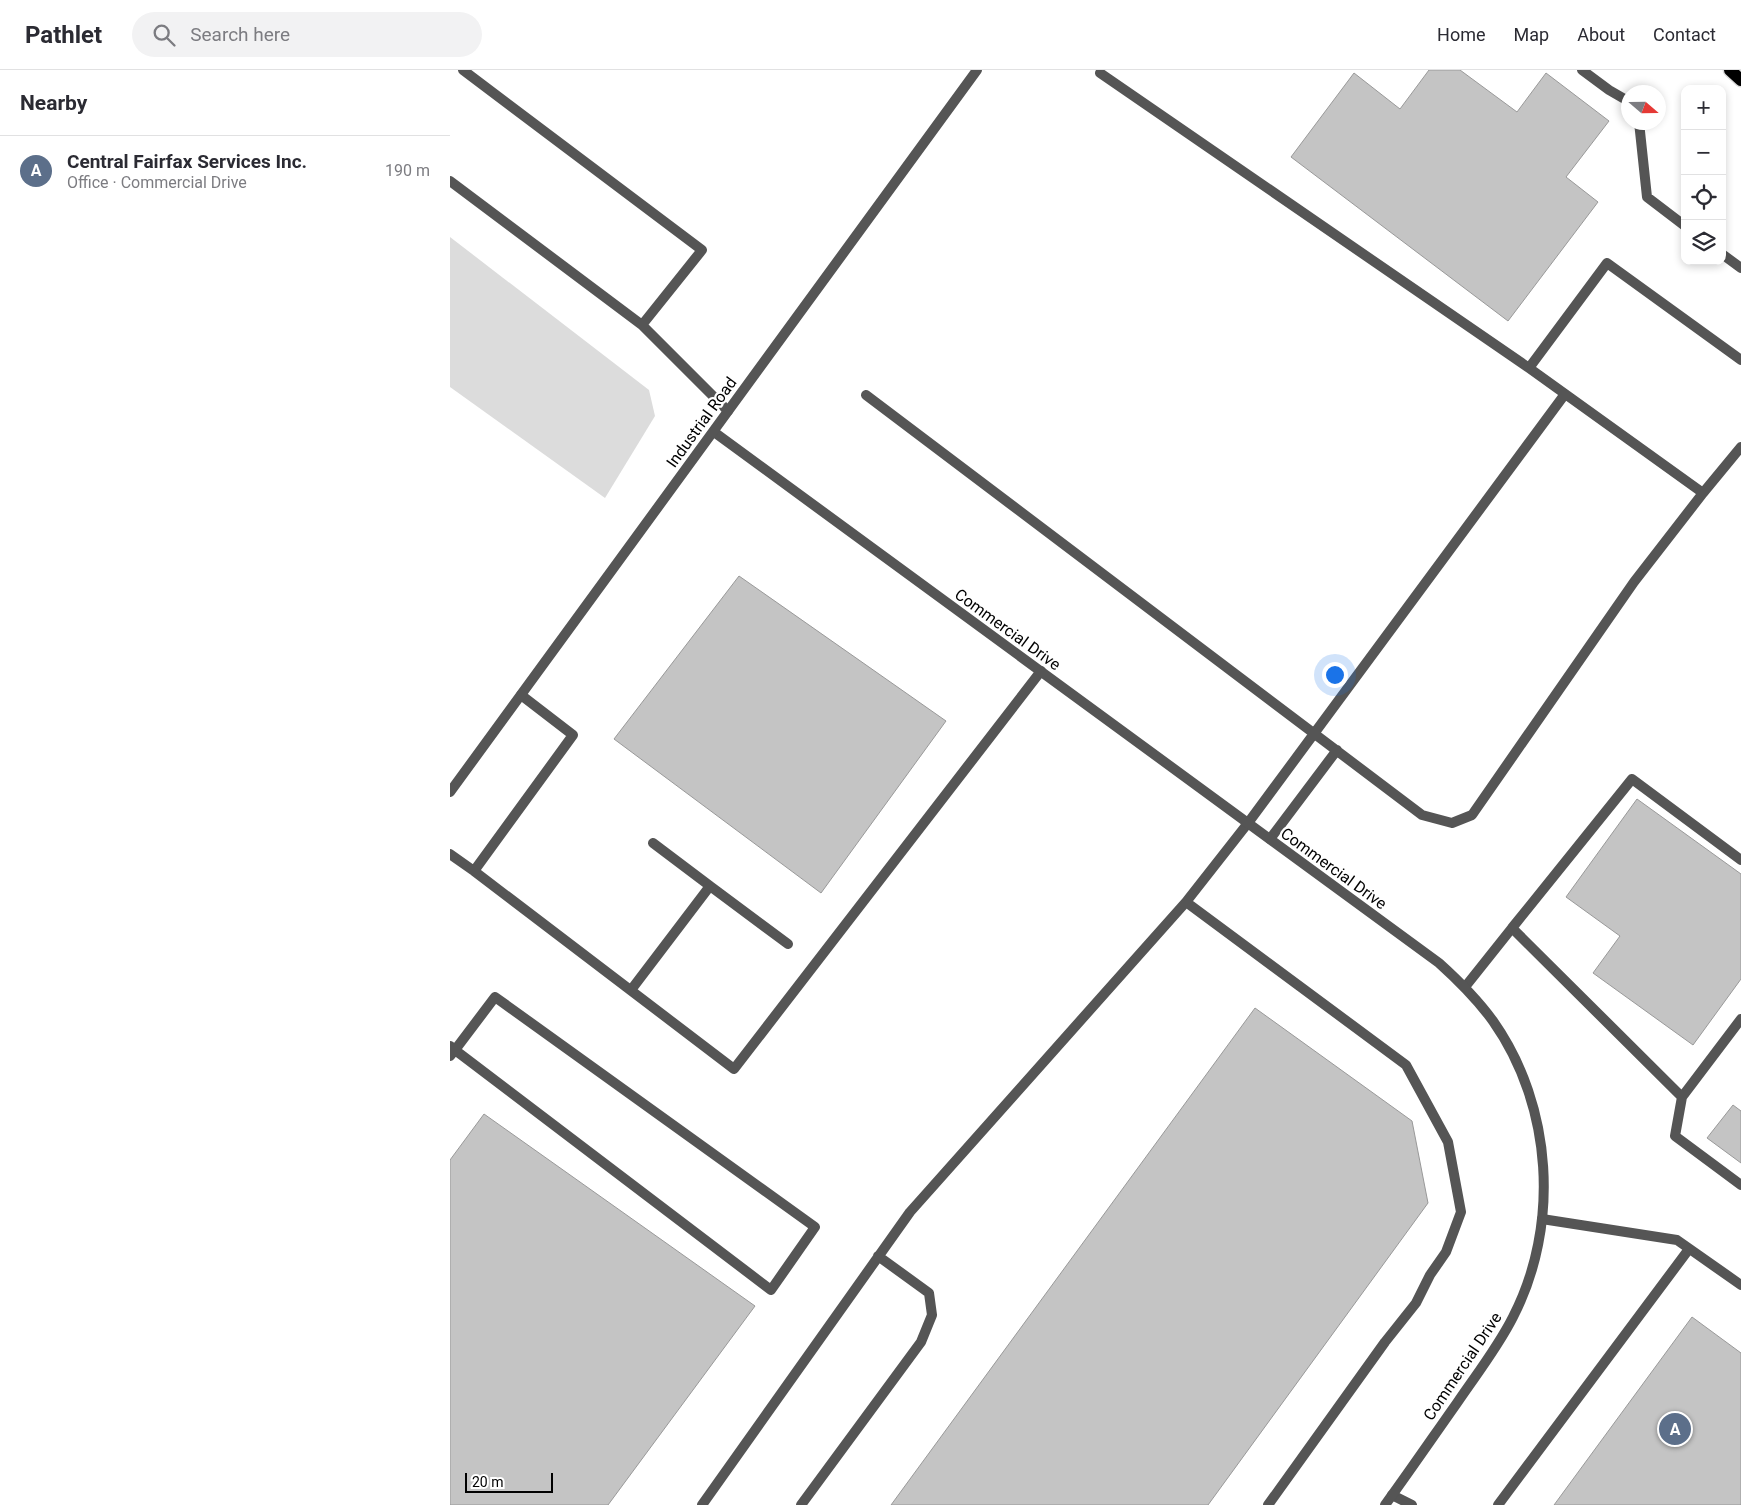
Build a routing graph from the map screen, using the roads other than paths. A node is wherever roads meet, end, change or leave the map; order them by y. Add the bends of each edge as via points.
1 (463, 70) edge
2 (977, 70) edge
3 (1582, 70) edge
4 (1730, 70) edge
5 (1100, 73) dead end
6 (1741, 80) edge
7 (1621, 97) edge
8 (1640, 130) edge
9 (450, 181) edge
10 (1681, 223) edge
11 (1726, 257) edge
12 (1741, 268) edge
13 (642, 325) junction
14 (1741, 360) edge
15 (1529, 368) junction
16 (1565, 394) junction
17 (866, 395) dead end
18 (728, 411) junction
19 (714, 432) junction
20 (1741, 446) edge
21 (1703, 493) junction
22 (1041, 671) junction
23 (521, 695) junction
24 (1313, 732) junction
25 (1336, 750) junction
26 (450, 792) edge
27 (1248, 823) junction
28 (1270, 839) junction
29 (653, 842) dead end
30 (450, 854) edge
31 (1741, 860) edge
32 (474, 871) junction
33 (710, 886) junction
34 (1186, 902) junction
35 (1512, 928) junction
36 (788, 944) dead end
37 (1465, 987) junction
38 (631, 990) junction
39 (1741, 1019) edge
40 (452, 1051) edge
41 (1682, 1097) junction
42 (1741, 1185) edge
43 (1542, 1219) junction
44 (1689, 1249) junction
45 (878, 1256) junction
46 (1741, 1285) edge
47 (1392, 1495) junction
48 (702, 1505) edge
49 (801, 1505) edge
50 (1268, 1505) edge
51 (1384, 1505) edge
52 (1412, 1505) edge
53 (1498, 1505) edge

1 - 13 street via 702,250
2 - 18 street, Industrial Road
3 - 7 street
4 - 6 main road
5 - 15 street
8 - 10 street via 1647,198
9 - 13 street
11 - 12 street
13 - 18 street
14 - 15 street via 1607,263
15 - 16 street
16 - 21 street
16 - 24 street
17 - 24 street
18 - 19 street, Industrial Road
19 - 22 street, Commercial Drive
19 - 23 street, Industrial Road
20 - 21 street
21 - 25 street via 1634,582 1472,816 1452,823 1422,815
22 - 27 street, Commercial Drive
22 - 38 street via 734,1069
23 - 26 street, Industrial Road
23 - 32 street via 574,735
24 - 25 street
24 - 27 street
25 - 28 street
27 - 28 street, Commercial Drive
27 - 34 street
28 - 37 street, Commercial Drive via 1439,963
29 - 33 street
30 - 32 street
31 - 35 street via 1632,779
32 - 38 street
33 - 36 street
33 - 38 street
34 - 45 street via 910,1212
34 - 50 street via 1406,1065 1448,1142 1461,1212 1446,1252 1416,1303
35 - 37 street
35 - 41 street
37 - 43 street, Commercial Drive via 1493,1022 1512,1053 1526,1086 1537,1121 1543,1162
39 - 41 street
40 - 40 street via 771,1290 815,1227 495,997
41 - 42 street via 1674,1136
43 - 44 street via 1677,1240
43 - 47 street, Commercial Drive via 1531,1274 1513,1317
44 - 46 street
44 - 53 street
45 - 48 street
45 - 49 street via 929,1293 932,1315 921,1342
47 - 51 street, Commercial Drive
47 - 52 street

